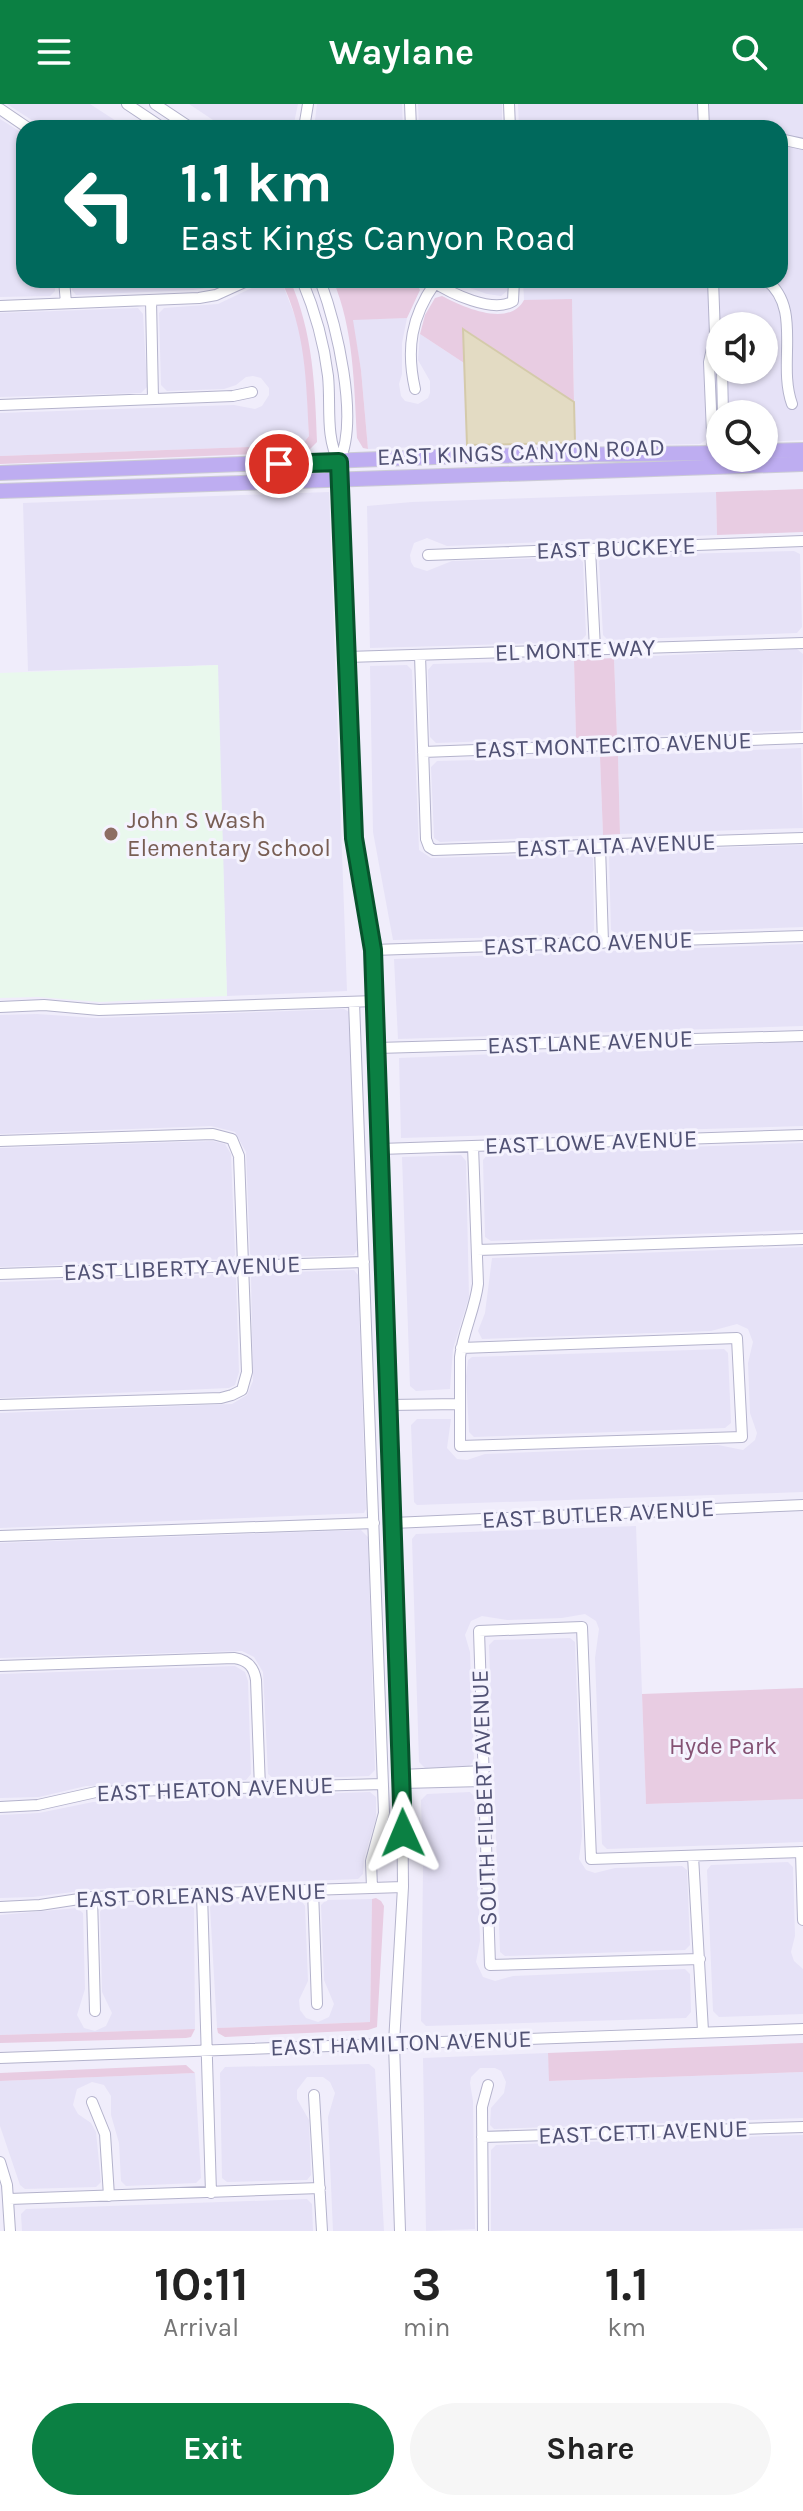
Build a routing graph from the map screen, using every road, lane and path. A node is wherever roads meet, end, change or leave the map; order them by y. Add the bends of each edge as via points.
1 (127, 104) edge
2 (155, 104) edge
3 (151, 120) edge
4 (179, 120) edge
5 (65, 288) edge
6 (231, 288) edge
7 (304, 288) edge
8 (323, 288) edge
9 (429, 288) edge
10 (446, 288) edge
11 (514, 288) edge
12 (713, 288) edge
13 (775, 288) edge
14 (151, 300) junction
15 (66, 303) junction
16 (0, 306) edge
17 (714, 312) edge
18 (415, 389) dead end
19 (252, 392) dead end
20 (153, 399) junction
21 (792, 404) dead end
22 (0, 405) edge
23 (803, 450) edge
24 (778, 451) edge
25 (706, 460) edge
26 (706, 461) edge
27 (339, 462) junction
28 (778, 463) edge
29 (803, 464) edge
30 (0, 473) edge
31 (340, 479) junction
32 (0, 491) edge
33 (803, 541) edge
34 (590, 549) junction
35 (428, 555) dead end
36 (803, 643) edge
37 (595, 649) junction
38 (420, 655) junction
39 (347, 657) junction
40 (803, 738) edge
41 (423, 752) junction
42 (803, 838) edge
43 (600, 846) junction
44 (803, 936) edge
45 (603, 943) junction
46 (373, 950) junction
47 (375, 1001) junction
48 (354, 1002) junction
49 (0, 1007) edge
50 (803, 1036) edge
51 (377, 1048) junction
52 (803, 1135) edge
53 (0, 1141) edge
54 (473, 1146) junction
55 (380, 1149) junction
56 (803, 1239) edge
57 (477, 1250) junction
58 (364, 1262) junction
59 (243, 1266) junction
60 (0, 1274) edge
61 (461, 1348) junction
62 (460, 1404) junction
63 (0, 1405) edge
64 (389, 1405) junction
65 (803, 1505) edge
66 (374, 1523) junction
67 (393, 1523) junction
68 (0, 1536) edge
69 (0, 1666) edge
70 (483, 1776) junction
71 (402, 1779) junction
72 (383, 1784) junction
73 (260, 1788) junction
74 (0, 1807) edge
75 (802, 1852) edge
76 (693, 1856) junction
77 (403, 1887) junction
78 (372, 1888) junction
79 (313, 1890) junction
80 (202, 1894) junction
81 (92, 1897) junction
82 (0, 1907) edge
83 (803, 1920) edge
84 (700, 1959) junction
85 (317, 2004) dead end
86 (95, 2011) dead end
87 (803, 2029) edge
88 (703, 2031) junction
89 (394, 2043) junction
90 (206, 2051) junction
91 (0, 2058) edge
92 (488, 2085) dead end
93 (314, 2095) dead end
94 (92, 2102) dead end
95 (803, 2127) edge
96 (482, 2137) junction
97 (0, 2162) edge
98 (320, 2188) junction
99 (211, 2193) junction
100 (109, 2196) junction
101 (9, 2199) junction
102 (10, 2231) edge
103 (322, 2231) edge
104 (400, 2231) edge
105 (483, 2231) edge

1 - 3 street
2 - 4 street
5 - 15 street
6 - 14 street via 199,298
7 - 27 street via 328,373 332,449
8 - 27 street via 343,366 346,448
9 - 18 street via 412,332
10 - 11 street via 478,302 504,305 513,301
12 - 17 street
13 - 21 street via 788,309 786,375
14 - 15 street
14 - 20 street
15 - 16 street
19 - 20 street
20 - 22 street
23 - 24 main road
25 - 27 main road, EAST KINGS CANYON ROAD via 462,456
26 - 31 main road, EAST KINGS CANYON ROAD
27 - 30 main road, EAST KINGS CANYON ROAD
27 - 31 street
28 - 29 main road, EAST KINGS CANYON ROAD
31 - 32 main road, EAST KINGS CANYON ROAD
31 - 39 street
33 - 34 street, EAST BUCKEYE
34 - 35 street, EAST BUCKEYE
34 - 37 street
36 - 37 street, EL MONTE WAY
37 - 38 street, EL MONTE WAY
38 - 39 street, EL MONTE WAY
38 - 41 street
39 - 46 street via 354,838
40 - 41 street, EAST MONTECITO AVENUE
41 - 43 street, EAST ALTA AVENUE via 429,847
42 - 43 street, EAST ALTA AVENUE
43 - 45 street
44 - 45 street, EAST RACO AVENUE
45 - 46 street, EAST RACO AVENUE
46 - 47 street
47 - 48 street
47 - 51 street
48 - 49 street via 99,1010
48 - 58 street
50 - 51 street, EAST LANE AVENUE
51 - 55 street
52 - 54 street, EAST LOWE AVENUE
53 - 59 street via 213,1134 232,1139 239,1156
54 - 55 street, EAST LOWE AVENUE
54 - 57 street
55 - 64 street
56 - 57 street
57 - 61 street via 477,1294
58 - 59 street, EAST LIBERTY AVENUE
58 - 66 street
59 - 60 street, EAST LIBERTY AVENUE
59 - 63 street via 247,1372 242,1390 221,1398
61 - 62 street
61 - 62 street via 737,1338 742,1437 460,1446
62 - 64 street
64 - 67 street
65 - 67 street, EAST BUTLER AVENUE
66 - 68 street
66 - 72 street
67 - 71 street
69 - 73 street via 234,1658 251,1665
70 - 71 street
70 - 76 street, SOUTH FILBERT AVENUE via 479,1631 582,1627 591,1859
70 - 84 street, SOUTH FILBERT AVENUE via 490,1965
71 - 77 street
72 - 73 street, EAST HEATON AVENUE
72 - 78 street via 384,1819 371,1861
73 - 74 street, EAST HEATON AVENUE via 96,1792
75 - 76 street
75 - 83 street
76 - 84 street
77 - 78 street, EAST ORLEANS AVENUE
77 - 89 street
78 - 79 street, EAST ORLEANS AVENUE
79 - 80 street, EAST ORLEANS AVENUE
79 - 85 street
80 - 81 street, EAST ORLEANS AVENUE
80 - 90 street
81 - 82 street, EAST ORLEANS AVENUE
81 - 86 street
84 - 88 street
87 - 88 street, EAST HAMILTON AVENUE
88 - 89 street, EAST HAMILTON AVENUE
89 - 90 street, EAST HAMILTON AVENUE
89 - 104 street
90 - 91 street, EAST HAMILTON AVENUE
90 - 99 street
92 - 96 street
93 - 98 street
94 - 100 street via 105,2134
95 - 96 street, EAST CETTI AVENUE
96 - 105 street
97 - 101 street
98 - 99 street
98 - 103 street
99 - 100 street
100 - 101 street
101 - 102 street

